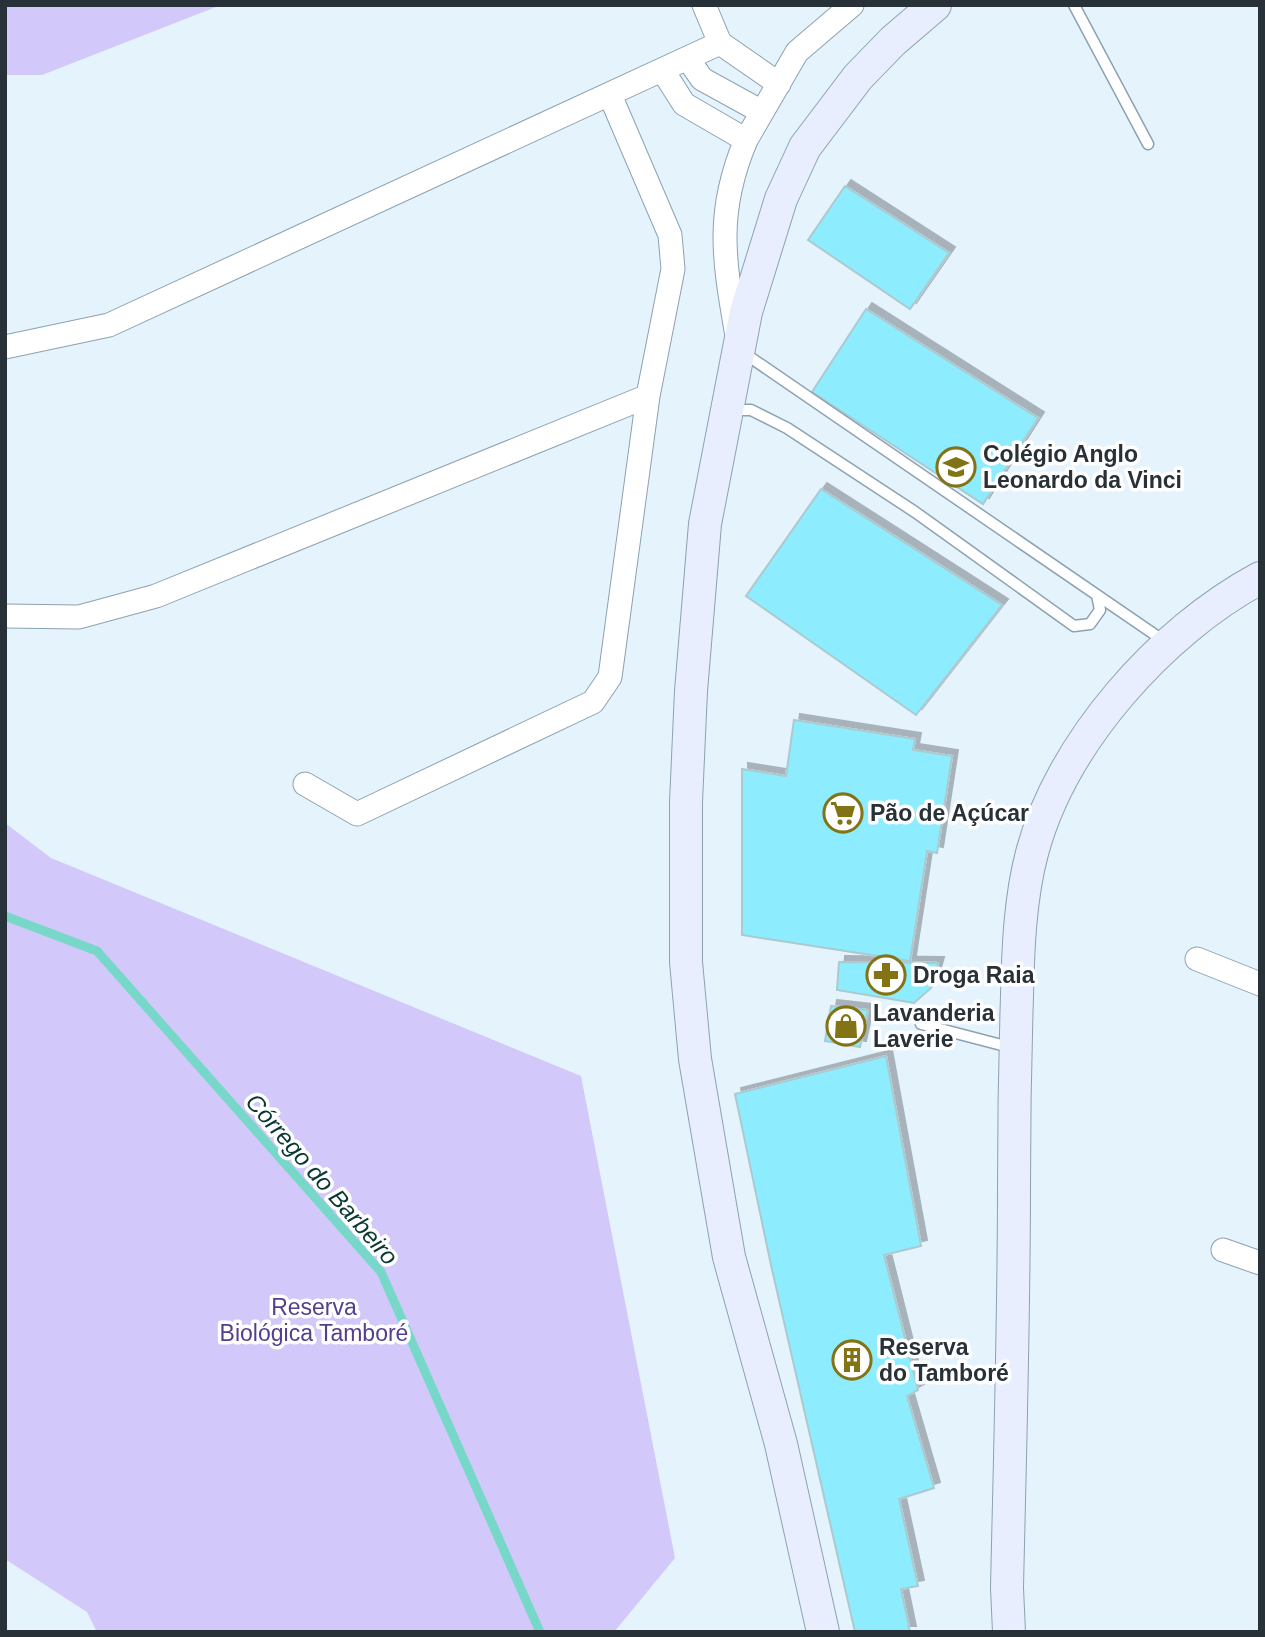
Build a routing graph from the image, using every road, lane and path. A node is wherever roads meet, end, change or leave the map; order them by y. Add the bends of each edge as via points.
1 (704, 5) edge
2 (852, 5) edge
3 (935, 5) edge
4 (1074, 5) edge
5 (720, 43) junction
6 (693, 57) junction
7 (663, 71) junction
8 (610, 95) junction
9 (770, 99) junction
10 (746, 141) junction
11 (1149, 144) dead end
12 (5, 347) edge
13 (739, 349) junction
14 (648, 396) junction
15 (726, 420) junction
16 (1260, 578) edge
17 (1097, 595) junction
18 (5, 616) edge
19 (1169, 645) junction
20 (304, 784) dead end
21 (1197, 959) dead end
22 (1260, 984) edge
23 (921, 1024) dead end
24 (1015, 1049) junction
25 (1223, 1250) dead end
26 (1260, 1263) edge
27 (823, 1632) edge
28 (1009, 1632) edge

1 - 5 street
2 - 9 street via 797,52
3 - 13 main road via 858,76 806,147 761,256
4 - 11 lane
5 - 6 street
5 - 9 street
6 - 7 street
6 - 9 street via 702,79
7 - 8 street
7 - 10 street via 684,104
8 - 12 street via 109,325
8 - 14 street via 670,235 673,269
9 - 10 street
10 - 13 street via 724,212 725,262
13 - 15 main road
13 - 17 lane
14 - 18 street via 156,596 79,617
14 - 20 street via 610,677 593,702 357,814
15 - 17 lane via 738,410 751,410 787,428 915,512 1074,626 1090,624 1100,610
15 - 27 main road via 705,524 694,650 686,802 686,962 695,1059 729,1257 780,1444
16 - 19 main road via 1195,619
17 - 19 lane
19 - 24 main road via 1089,733 1053,795 1032,853 1019,942
21 - 22 street
23 - 24 lane
24 - 28 main road
25 - 26 street

